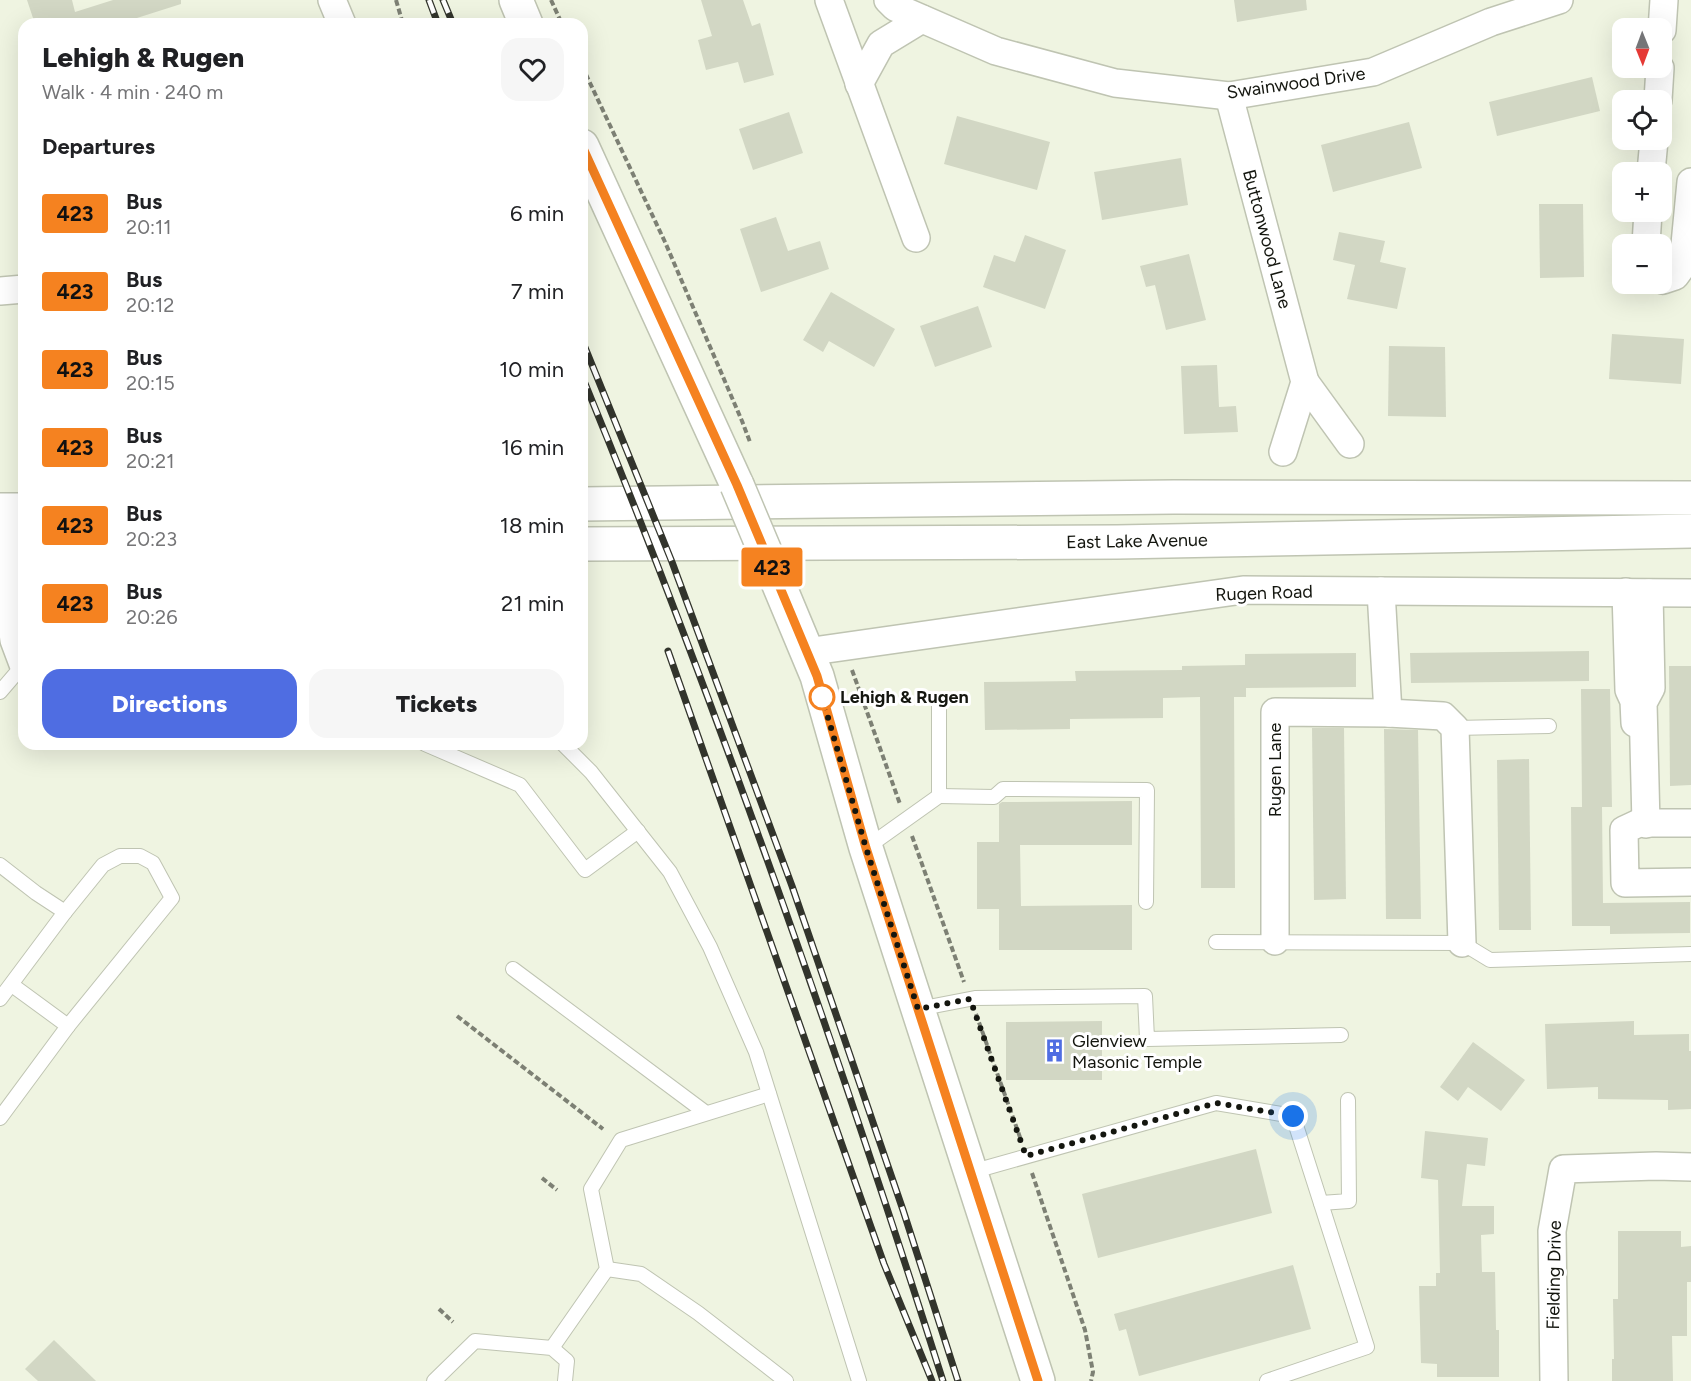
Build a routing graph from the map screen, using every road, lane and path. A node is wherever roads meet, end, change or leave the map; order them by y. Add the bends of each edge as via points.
1 (396, 0) edge
2 (516, 0) edge
3 (551, 0) edge
4 (829, 0) edge
5 (888, 0) edge
6 (1559, 0) edge
7 (1664, 0) edge
8 (401, 18) edge
9 (524, 18) edge
10 (559, 18) edge
11 (1663, 18) edge
12 (922, 19) junction
13 (588, 79) edge
14 (859, 84) junction
15 (1229, 96) junction
16 (588, 159) edge
17 (1691, 182) edge
18 (916, 238) dead end
19 (1672, 277) edge
20 (18, 290) edge
21 (0, 291) edge
22 (1305, 382) junction
23 (750, 442) dead end
24 (1350, 444) dead end
25 (1283, 452) dead end
26 (1691, 498) edge
27 (588, 504) edge
28 (11, 510) edge
29 (1691, 531) edge
30 (11, 544) edge
31 (588, 544) edge
32 (1381, 591) junction
33 (1638, 593) junction
34 (1691, 593) edge
35 (18, 651) edge
36 (806, 652) junction
37 (850, 667) dead end
38 (18, 670) edge
39 (0, 692) edge
40 (939, 701) dead end
41 (1388, 713) junction
42 (1549, 726) dead end
43 (1455, 728) junction
44 (439, 750) edge
45 (569, 750) edge
46 (939, 796) junction
47 (906, 820) junction
48 (1691, 823) edge
49 (1642, 824) junction
50 (638, 831) junction
51 (866, 848) junction
52 (0, 866) edge
53 (1691, 882) edge
54 (1146, 902) dead end
55 (65, 912) junction
56 (1275, 941) junction
57 (1216, 942) dead end
58 (1462, 943) junction
59 (1691, 954) edge
60 (513, 969) dead end
61 (12, 985) junction
62 (0, 999) edge
63 (970, 999) junction
64 (918, 1009) junction
65 (457, 1016) dead end
66 (68, 1026) junction
67 (1341, 1035) dead end
68 (769, 1094) junction
69 (1348, 1100) dead end
70 (706, 1113) junction
71 (0, 1118) edge
72 (603, 1129) dead end
73 (1026, 1156) junction
74 (1691, 1167) edge
75 (971, 1172) junction
76 (542, 1178) dead end
77 (557, 1190) dead end
78 (1321, 1203) junction
79 (607, 1269) junction
80 (439, 1309) dead end
81 (453, 1322) dead end
82 (552, 1348) junction
83 (434, 1381) edge
84 (565, 1381) edge
85 (786, 1381) edge
86 (859, 1381) edge
87 (1038, 1381) edge
88 (1091, 1381) edge
89 (1267, 1381) edge
90 (1554, 1381) edge

1 - 8 path
2 - 9 main road
3 - 10 path
4 - 14 street
5 - 12 street, Swainwood Drive
6 - 15 street, Swainwood Drive via 1491,22 1373,72
7 - 11 street
12 - 14 street via 880,44
12 - 15 street, Swainwood Drive via 996,51 1115,83
13 - 23 path via 665,242
14 - 18 street
15 - 22 street, Buttonwood Lane
16 - 36 main road, bridge via 737,485
17 - 19 street via 1683,265
20 - 21 street
22 - 24 street, Buttonwood Lane
22 - 25 street
26 - 27 main road via 1174,497
28 - 30 street
29 - 31 main road, East Lake Avenue via 1105,542
30 - 35 street via 11,618
32 - 33 street, Rugen Road
32 - 36 street, Rugen Road via 1244,590
32 - 41 street
33 - 34 street, Rugen Road
33 - 49 street via 1629,690 1635,701
36 - 51 main road via 817,676
37 - 47 path
38 - 39 lane
40 - 46 lane
41 - 43 street, Rugen Lane via 1443,716
41 - 56 street, Rugen Lane via 1275,712
42 - 43 lane
43 - 58 street
44 - 50 lane via 520,785 585,870
45 - 50 lane
46 - 47 lane
46 - 54 lane via 994,797 1003,789 1147,790
47 - 51 lane
47 - 63 path
48 - 49 street
49 - 53 street via 1624,830 1625,883
50 - 68 lane via 670,872 710,947 756,1052
51 - 64 main road
52 - 55 lane
55 - 61 lane
55 - 66 lane via 103,865 120,856 140,856 153,862 172,898
56 - 57 lane
56 - 58 lane
58 - 59 lane via 1490,960
60 - 70 lane
61 - 62 lane
61 - 66 lane
63 - 64 lane
63 - 67 lane via 1145,996 1147,1039
63 - 73 path
64 - 75 main road
65 - 72 path
66 - 71 lane
68 - 70 lane
68 - 86 lane
69 - 78 lane via 1349,1202
70 - 79 lane via 621,1140 591,1189
73 - 75 lane
73 - 78 lane via 1216,1103 1293,1116
73 - 88 path via 1085,1330 1093,1372
74 - 90 street, Fielding Drive via 1563,1169 1552,1231
75 - 87 main road
76 - 77 path
78 - 89 lane via 1367,1347
79 - 82 lane
79 - 85 lane via 641,1274
80 - 81 path
82 - 83 lane via 475,1341
82 - 84 lane via 567,1361

